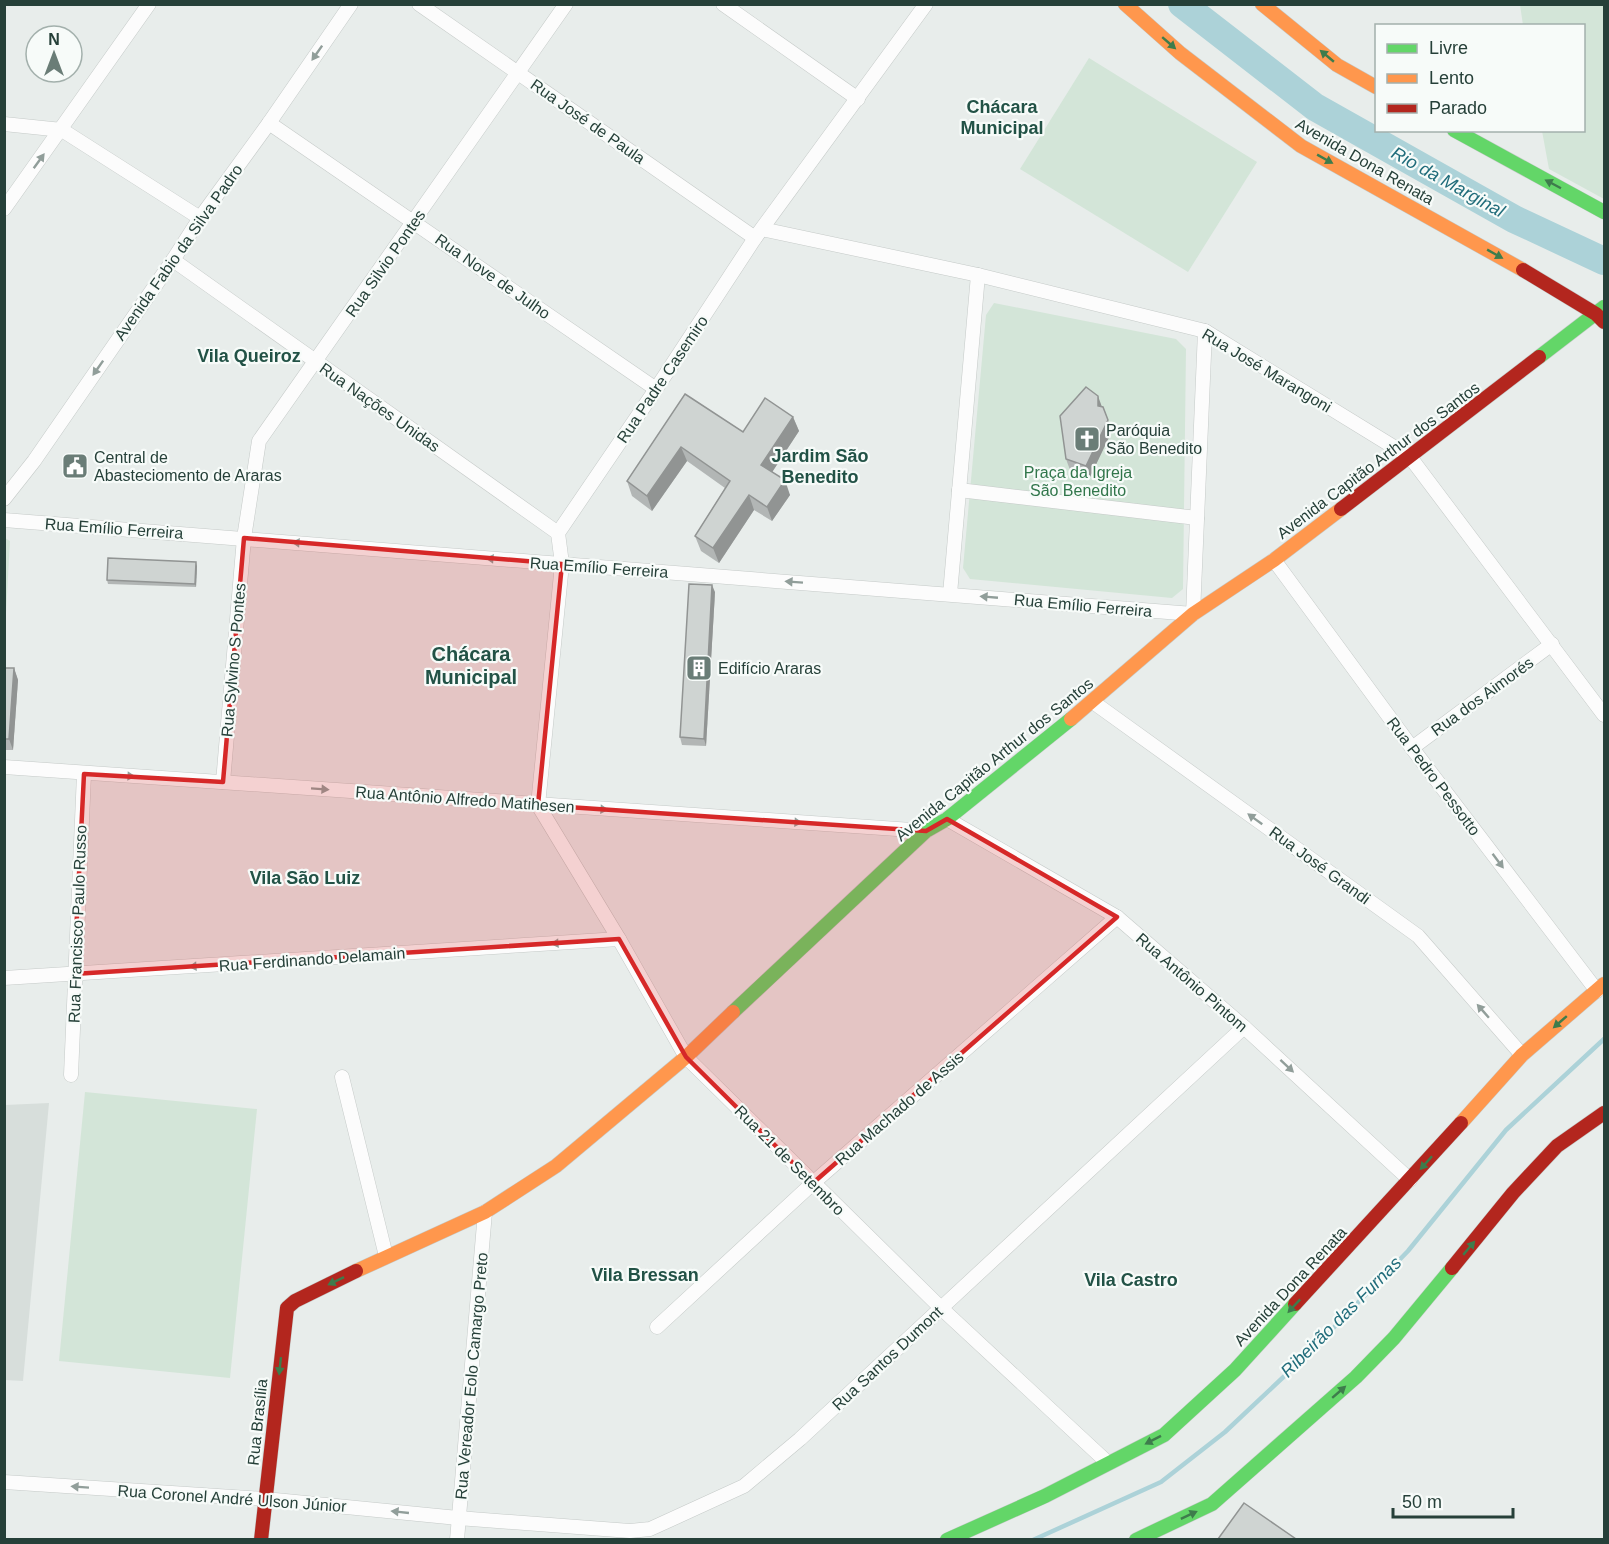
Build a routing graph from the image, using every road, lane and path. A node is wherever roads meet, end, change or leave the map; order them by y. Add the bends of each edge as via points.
1 (148, 4) edge
2 (351, 4) edge
3 (419, 4) edge
4 (566, 4) edge
5 (723, 4) edge
6 (749, 4) edge
7 (926, 4) edge
8 (1125, 4) edge
9 (1262, 4) edge
10 (741, 17) junction
11 (519, 73) junction
12 (1375, 86) edge
13 (858, 99) junction
14 (269, 123) junction
15 (4, 124) edge
16 (62, 130) junction
17 (1458, 132) edge
18 (4, 209) edge
19 (1605, 212) edge
20 (200, 218) junction
21 (415, 222) junction
22 (759, 234) junction
23 (173, 260) junction
24 (978, 275) junction
25 (1602, 315) edge
26 (1205, 331) junction
27 (315, 362) junction
28 (656, 389) junction
29 (1410, 457) junction
30 (959, 490) junction
31 (4, 499) edge
32 (1197, 518) junction
33 (4, 520) edge
34 (558, 533) junction
35 (244, 538) junction
36 (1274, 560) junction
37 (562, 564) junction
38 (950, 594) junction
39 (1193, 614) junction
40 (1552, 644) junction
41 (1093, 702) junction
42 (1605, 715) edge
43 (1412, 748) junction
44 (4, 767) edge
45 (84, 774) junction
46 (223, 782) junction
47 (538, 805) junction
48 (947, 819) junction
49 (926, 831) junction
50 (1117, 917) junction
51 (619, 939) junction
52 (74, 974) junction
53 (4, 978) edge
54 (1601, 987) edge
55 (1244, 1027) junction
56 (1522, 1055) junction
57 (686, 1057) junction
58 (71, 1075) dead end
59 (342, 1077) dead end
60 (1605, 1113) edge
61 (1410, 1180) junction
62 (813, 1183) junction
63 (485, 1212) junction
64 (386, 1256) junction
65 (287, 1308) joint
66 (941, 1308) junction
67 (657, 1327) dead end
68 (1108, 1463) junction
69 (4, 1482) edge
70 (265, 1499) junction
71 (458, 1518) junction
72 (261, 1539) edge
73 (457, 1539) edge
74 (947, 1539) edge
75 (1136, 1539) edge

1 - 16 street
2 -> 14 street, Avenida Fabio da Silva Padro
3 - 11 street, Rua José de Paula
4 - 11 street, Rua Silvio Pontes
5 - 10 street
6 - 10 street
7 - 13 street, Rua Padre Casemiro
8 -> 25 main road, Avenida Dona Renata via 1180,53 1301,146
12 -> 9 main road via 1337,65
10 - 13 street
11 - 21 street, Rua Silvio Pontes
11 - 22 street, Rua José de Paula
13 - 22 street, Rua Padre Casemiro
14 - 20 street, Avenida Fabio da Silva Padro
14 - 21 street, Rua Nove de Julho
15 - 16 street
18 -> 16 street
16 - 20 street
19 -> 17 main road
20 - 23 street, Avenida Fabio da Silva Padro
21 - 27 street, Rua Silvio Pontes
21 - 28 street, Rua Nove de Julho
22 - 24 street, Rua José Marangoni
22 - 28 street, Rua Padre Casemiro
23 - 27 street, Rua Nações Unidas
23 -> 31 street, Avenida Fabio da Silva Padro
24 - 26 street, Rua José Marangoni
24 - 30 street
25 - 29 main road, Avenida Capitão Arthur dos Santos
26 - 29 street, Rua José Marangoni
26 - 32 street
27 - 34 street, Rua Nações Unidas
27 - 35 street, Rua Silvio Pontes via 259,441
28 - 34 street, Rua Padre Casemiro
29 - 36 main road, Avenida Capitão Arthur dos Santos
29 - 40 street, Rua José Marangoni
30 - 32 street
30 - 38 street
32 - 39 street
33 - 35 street, Rua Emílio Ferreira
34 - 37 street
37 -> 35 street, Rua Emílio Ferreira
35 - 46 street, Rua Sylvino S Pontes
36 - 39 main road, Avenida Capitão Arthur dos Santos
36 - 43 street, Rua Pedro Pessotto
38 -> 37 street, Rua Emílio Ferreira
37 - 47 street
39 -> 38 street, Rua Emílio Ferreira
39 - 41 main road, Avenida Capitão Arthur dos Santos
40 - 42 street, Rua José Marangoni
40 - 43 street, Rua dos Aimorés
41 - 48 main road, Avenida Capitão Arthur dos Santos
56 -> 41 street, Rua José Grandi via 1418,936
43 -> 54 street, Rua Pedro Pessotto
44 - 45 street, Rua Antônio Alfredo Matihesen
45 -> 46 street, Rua Antônio Alfredo Matihesen
45 - 52 street, Rua Francisco Paulo Russo
46 -> 47 street, Rua Antônio Alfredo Matihesen
47 -> 49 street, Rua Antônio Alfredo Matihesen
47 - 51 street, Rua 21 de Setembro
48 - 49 main road, Avenida Capitão Arthur dos Santos
48 - 50 street, Rua Antônio Pintom
49 - 57 main road, Avenida Capitão Arthur dos Santos
50 - 55 street, Rua Antônio Pintom
50 - 62 street, Rua Machado de Assis
51 -> 52 street, Rua Ferdinando Delamain
51 - 57 street, Rua 21 de Setembro
52 - 53 street, Rua Ferdinando Delamain
52 - 58 street, Rua Francisco Paulo Russo
54 -> 56 main road, Avenida Dona Renata
55 -> 61 street, Rua Antônio Pintom
55 - 66 street, Rua Santos Dumont
56 -> 61 main road, Avenida Dona Renata
57 - 62 street, Rua 21 de Setembro
57 - 63 main road, Avenida Capitão Arthur dos Santos via 556,1166
59 - 64 street
75 -> 60 main road via 1212,1504 1356,1377 1394,1338 1513,1193 1557,1146
61 -> 68 main road, Avenida Dona Renata via 1235,1370 1164,1435
62 - 66 street, Rua 21 de Setembro
62 - 67 street, Rua Machado de Assis
63 - 64 main road, Avenida Capitão Arthur dos Santos
63 - 71 street, Rua Vereador Eolo Camargo Preto
64 -> 65 main road, Avenida Capitão Arthur dos Santos
65 -> 70 main road, Rua Brasília
66 - 68 street, Rua 21 de Setembro
66 - 71 street, Rua Santos Dumont via 744,1486 650,1529 630,1531
68 - 74 main road, Avenida Dona Renata
70 -> 69 street, Rua Coronel André Ulson Júnior
71 -> 70 street, Rua Coronel André Ulson Júnior
70 - 72 main road, Rua Brasília
71 - 73 street, Rua Vereador Eolo Camargo Preto

